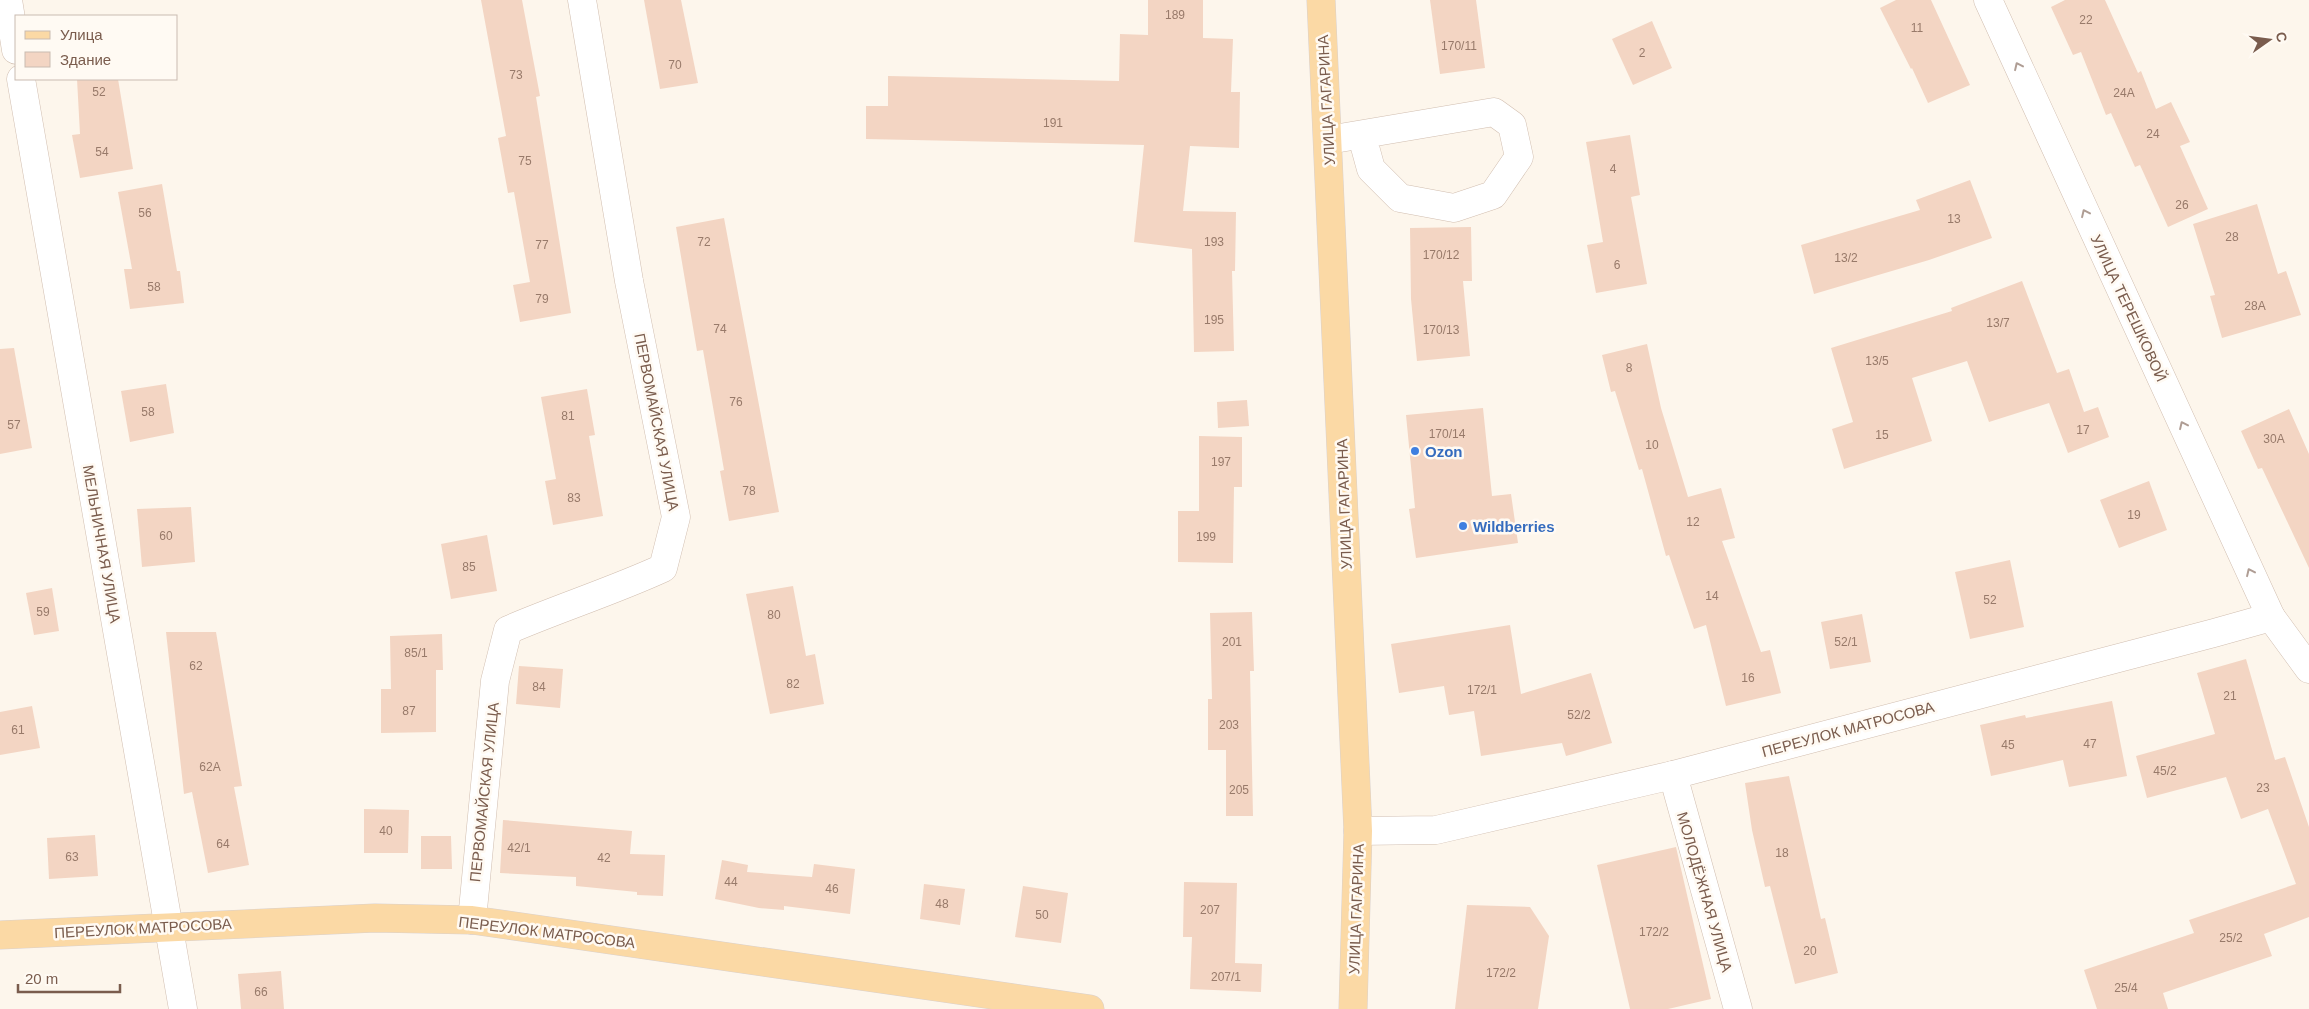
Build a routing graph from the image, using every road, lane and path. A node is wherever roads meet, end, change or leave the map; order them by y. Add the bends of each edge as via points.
1 (8, 0) edge
2 (582, 0) edge
3 (1321, 0) edge
4 (1988, 0) edge
5 (15, 44) edge
6 (21, 80) edge
7 (1362, 136) junction
8 (1328, 140) junction
9 (2271, 616) junction
10 (2309, 670) edge
11 (1673, 775) junction
12 (1358, 831) junction
13 (472, 920) junction
14 (169, 926) junction
15 (0, 935) edge
16 (183, 1009) edge
17 (1090, 1009) edge
18 (1353, 1009) edge
19 (1738, 1009) edge

1 - 5 street
2 - 13 street, ПЕРВОМАЙСКАЯ УЛИЦА via 629,281 676,516 663,568 508,630 496,681
3 - 8 main road, УЛИЦА ГАГАРИНА
9 -> 4 street, УЛИЦА ТЕРЕШКОВОЙ
6 - 14 street, МЕЛЬНИЧНАЯ УЛИЦА
7 - 7 street via 1494,112 1512,125 1519,157 1493,195 1454,208 1400,198 1371,169
7 - 8 street
8 - 12 main road, УЛИЦА ГАГАРИНА
9 - 10 street
9 - 11 street, ПЕРЕУЛОК МАТРОСОВА via 2214,634
11 - 12 street, ПЕРЕУЛОК МАТРОСОВА via 1436,830
11 - 19 street, МОЛОДЁЖНАЯ УЛИЦА
12 - 18 main road, УЛИЦА ГАГАРИНА
13 - 14 main road, ПЕРЕУЛОК МАТРОСОВА via 375,918
13 - 17 main road, ПЕРЕУЛОК МАТРОСОВА
14 - 15 main road, ПЕРЕУЛОК МАТРОСОВА
14 - 16 street, МЕЛЬНИЧНАЯ УЛИЦА

